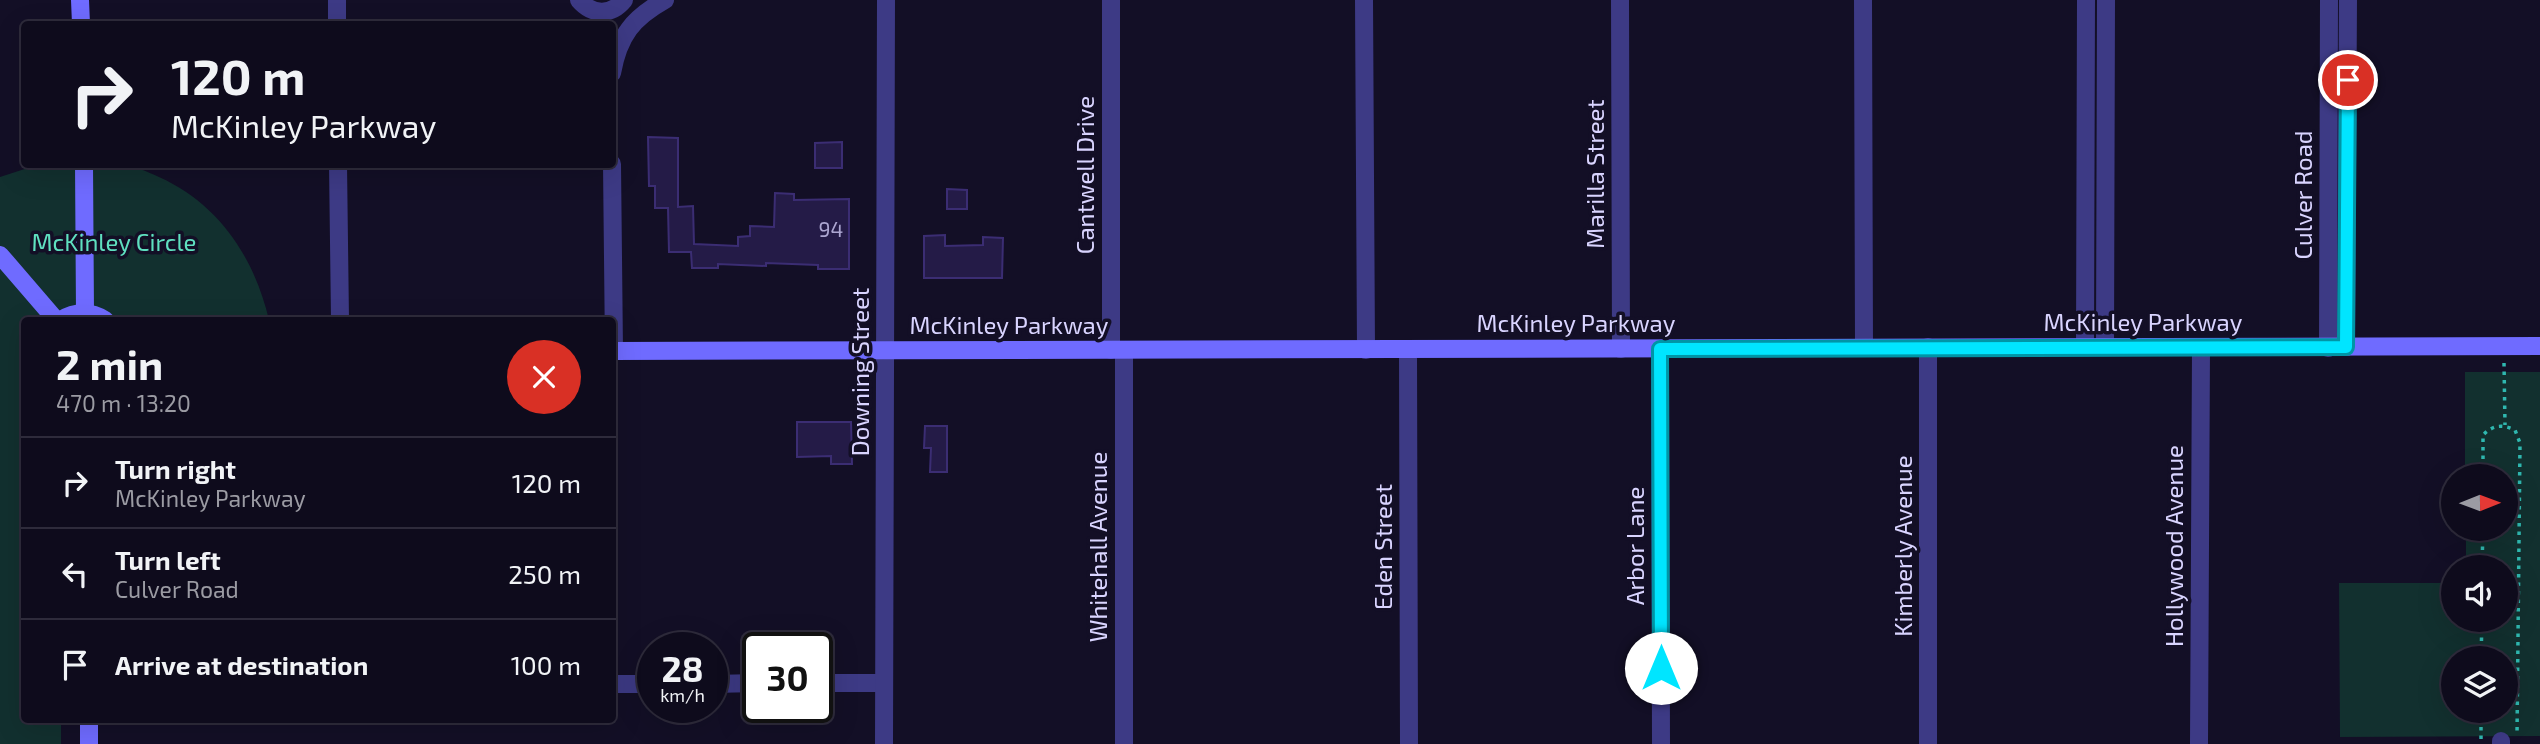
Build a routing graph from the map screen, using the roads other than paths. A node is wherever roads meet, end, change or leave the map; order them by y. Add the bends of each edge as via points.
1 (80, 0) edge
2 (337, 0) edge
3 (579, 0) edge
4 (665, 0) edge
5 (886, 0) edge
6 (1111, 0) edge
7 (1364, 0) edge
8 (1620, 0) edge
9 (1863, 0) edge
10 (2086, 0) edge
11 (2106, 0) edge
12 (2329, 0) edge
13 (2348, 0) edge
14 (623, 1) edge
15 (636, 19) junction
16 (81, 21) edge
17 (337, 21) edge
18 (2086, 39) junction
19 (2106, 39) junction
20 (616, 59) edge
21 (84, 168) edge
22 (338, 168) edge
23 (612, 168) edge
24 (0, 255) edge
25 (85, 313) junction
26 (55, 317) edge
27 (65, 317) edge
28 (96, 317) edge
29 (340, 317) edge
30 (613, 317) edge
31 (2085, 346) junction
32 (2540, 346) edge
33 (1928, 347) junction
34 (2105, 347) junction
35 (2346, 347) junction
36 (1864, 348) junction
37 (2201, 348) junction
38 (2328, 348) junction
39 (1621, 349) junction
40 (1660, 349) junction
41 (1117, 350) junction
42 (1366, 350) junction
43 (1408, 350) junction
44 (616, 351) edge
45 (885, 351) junction
46 (833, 683) edge
47 (884, 683) junction
48 (616, 684) edge
49 (637, 684) edge
50 (89, 723) edge
51 (89, 744) edge
52 (884, 744) edge
53 (1124, 744) edge
54 (1409, 744) edge
55 (1661, 744) edge
56 (1928, 744) edge
57 (2199, 744) edge

1 - 16 street
2 - 17 street
3 - 14 street via 600,12 613,10
4 - 15 street
5 - 45 street, Downing Street
6 - 41 street, Cantwell Drive
7 - 42 street
8 - 39 street, Marilla Street
9 - 36 street
10 - 18 street
11 - 19 street
12 - 38 street, Culver Road
13 - 35 street, Culver Road
14 - 15 street
15 - 20 street
18 - 19 street
18 - 31 street
19 - 34 street
21 - 25 street
22 - 29 street
23 - 30 street
24 - 26 street
25 - 27 street
25 - 28 street
31 - 33 street, McKinley Parkway
31 - 34 street, McKinley Parkway
32 - 35 street, McKinley Parkway
33 - 36 street, McKinley Parkway
33 - 56 street, Kimberly Avenue
34 - 37 street, McKinley Parkway
35 - 38 street, McKinley Parkway
36 - 40 street, McKinley Parkway
37 - 38 street, McKinley Parkway
37 - 57 street, Hollywood Avenue
39 - 40 street, McKinley Parkway
39 - 43 street, McKinley Parkway
40 - 55 street, Arbor Lane
41 - 42 street, McKinley Parkway
41 - 45 street, McKinley Parkway
41 - 53 street, Whitehall Avenue
42 - 43 street, McKinley Parkway
43 - 54 street, Eden Street
44 - 45 street, McKinley Parkway
45 - 47 street, Downing Street
46 - 47 street
47 - 52 street, Downing Street
48 - 49 street
50 - 51 street

